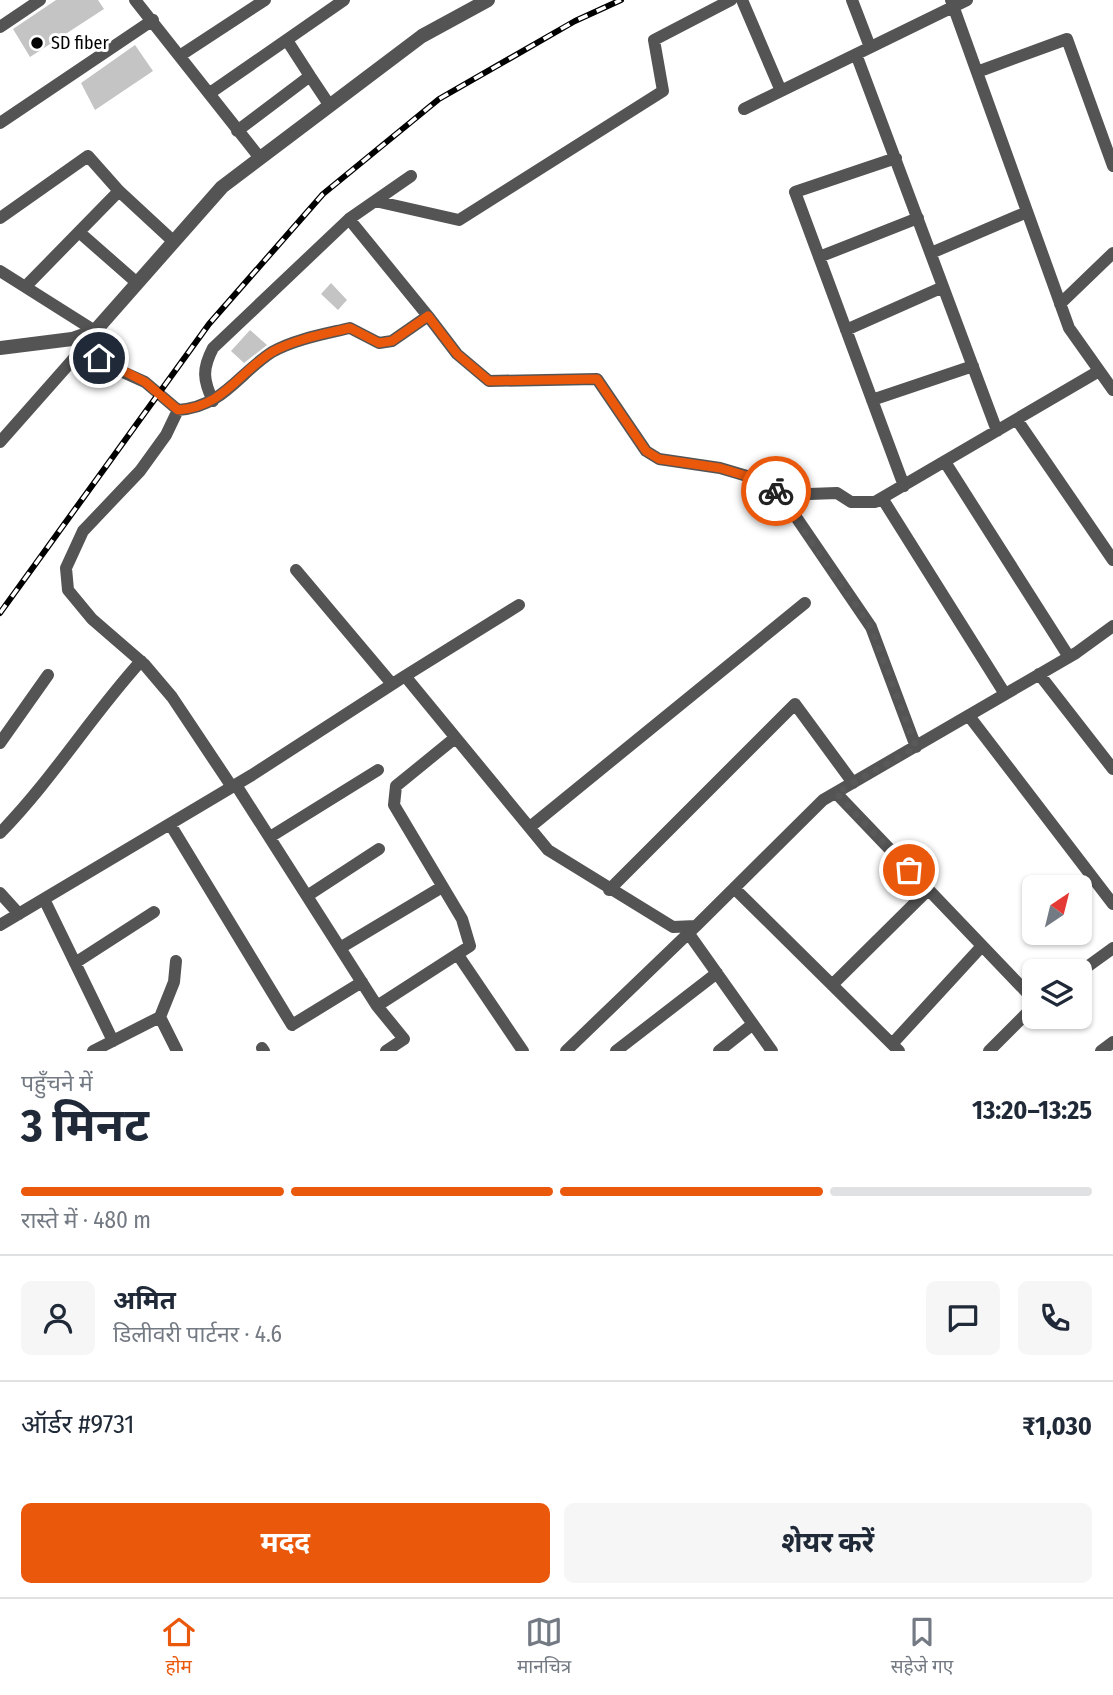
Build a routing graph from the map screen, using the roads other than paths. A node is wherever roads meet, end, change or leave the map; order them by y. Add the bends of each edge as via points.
1 (40, 0) edge
2 (135, 0) edge
3 (265, 0) edge
4 (344, 0) edge
5 (488, 0) edge
6 (731, 0) edge
7 (742, 0) edge
8 (852, 0) edge
9 (967, 0) edge
10 (952, 3) edge
11 (153, 20) junction
12 (0, 27) edge
13 (289, 45) dead end
14 (870, 47) junction
15 (856, 54) junction
16 (181, 55) junction
17 (977, 72) junction
18 (310, 76) junction
19 (781, 91) junction
20 (210, 93) junction
21 (330, 106) junction
22 (744, 109) dead end
23 (0, 123) edge
24 (237, 131) junction
25 (260, 158) junction
26 (896, 158) junction
27 (1113, 166) edge
28 (411, 176) dead end
29 (118, 191) junction
30 (374, 201) junction
31 (1027, 212) junction
32 (0, 218) edge
33 (918, 218) junction
34 (349, 219) junction
35 (79, 232) junction
36 (173, 241) junction
37 (931, 253) junction
38 (1113, 253) edge
39 (819, 257) junction
40 (1, 273) edge
41 (136, 282) junction
42 (26, 286) junction
43 (943, 287) junction
44 (1060, 304) junction
45 (428, 316) junction
46 (846, 330) junction
47 (95, 331) junction
48 (78, 343) junction
49 (0, 348) edge
50 (973, 366) junction
51 (1099, 371) junction
52 (1113, 390) edge
53 (872, 400) junction
54 (213, 401) junction
55 (178, 410) junction
56 (1017, 420) junction
57 (997, 431) junction
58 (0, 442) edge
59 (944, 463) junction
60 (904, 486) junction
61 (781, 495) junction
62 (882, 498) junction
63 (1113, 560) edge
64 (296, 570) dead end
65 (804, 603) dead end
66 (519, 605) dead end
67 (1113, 626) edge
68 (1069, 657) junction
69 (141, 661) junction
70 (1039, 674) junction
71 (48, 675) dead end
72 (405, 676) junction
73 (392, 684) junction
74 (1005, 694) junction
75 (969, 716) junction
76 (456, 738) junction
77 (0, 743) edge
78 (916, 747) junction
79 (1113, 769) edge
80 (378, 770) dead end
81 (853, 783) junction
82 (234, 786) junction
83 (836, 793) junction
84 (170, 824) junction
85 (530, 827) junction
86 (0, 833) edge
87 (270, 837) junction
88 (379, 849) dead end
89 (442, 887) junction
90 (735, 889) junction
91 (609, 890) junction
92 (928, 890) junction
93 (0, 893) edge
94 (307, 896) junction
95 (44, 899) junction
96 (1113, 904) edge
97 (154, 912) dead end
98 (19, 914) junction
99 (0, 925) edge
100 (692, 930) junction
101 (982, 946) junction
102 (340, 948) junction
103 (1113, 948) edge
104 (458, 955) junction
105 (176, 961) dead end
106 (75, 963) junction
107 (1092, 963) edge
108 (717, 973) junction
109 (362, 982) junction
110 (832, 985) junction
111 (1022, 990) edge
112 (377, 1006) junction
113 (1022, 1016) edge
114 (160, 1017) junction
115 (753, 1024) junction
116 (113, 1041) junction
117 (1113, 1042) edge
118 (895, 1047) edge
119 (93, 1051) edge
120 (177, 1051) edge
121 (386, 1051) edge
122 (523, 1051) edge
123 (566, 1051) edge
124 (616, 1051) edge
125 (719, 1051) edge
126 (772, 1051) edge
127 (989, 1051) edge
128 (1101, 1051) edge

1 - 12 street
2 - 11 street
3 - 16 street
4 - 20 street
5 - 21 street via 422,36
6 - 30 street via 654,40 663,91 458,220
7 - 19 street
8 - 14 street
9 - 10 street
10 - 14 street
10 - 17 street
11 - 16 street
11 - 23 street
13 - 18 street
14 - 15 street
15 - 19 street
15 - 26 street
16 - 20 street
17 - 27 street via 1067,39
17 - 31 street
18 - 21 street
18 - 24 street
19 - 22 street
20 - 24 street
21 - 25 street
24 - 25 street
25 - 36 street via 222,187
26 - 33 street
26 - 39 street via 795,192
28 - 30 street
29 - 32 street via 88,156
29 - 35 street
29 - 36 street
30 - 34 street
31 - 37 street
31 - 44 street
33 - 37 street
33 - 39 street
34 - 45 street
34 - 54 street via 213,348 205,363 204,382
35 - 41 street
35 - 42 street
36 - 41 street
37 - 43 street
38 - 44 street
39 - 46 street
40 - 42 street
41 - 47 street
42 - 47 street
43 - 46 street
43 - 50 street
44 - 51 street via 1069,328
45 - 54 street via 392,341 379,343 350,328 273,352
45 - 61 street via 457,354 489,381 597,379 646,451 659,459 720,468 766,482
46 - 53 street
47 - 48 street
48 - 49 street
48 - 55 street via 145,382
48 - 58 street
50 - 53 street
50 - 57 street
51 - 52 street
51 - 56 street
53 - 60 street
54 - 55 street via 197,409
55 - 69 street via 140,471 83,531 66,568 68,590 76,600
56 - 57 street
56 - 63 street
57 - 59 street
59 - 60 street
59 - 68 street
60 - 62 street
61 - 62 street via 837,493 864,504
61 - 78 street via 871,627
62 - 74 street
64 - 73 street
65 - 85 street
66 - 72 street
67 - 68 street
68 - 70 street
69 - 82 street
69 - 86 street
70 - 74 street
70 - 79 street
71 - 77 street
72 - 73 street
72 - 76 street
73 - 82 street
74 - 75 street
75 - 78 street
75 - 96 street
76 - 85 street
76 - 89 street via 396,786 394,806
78 - 81 street
80 - 87 street
81 - 83 street
81 - 91 street via 794,704
82 - 84 street
82 - 87 street
83 - 90 street via 823,800
83 - 92 street
84 - 95 street
84 - 109 street via 292,1024
85 - 91 street via 548,850
87 - 94 street
88 - 94 street
89 - 102 street
89 - 104 street via 470,946
90 - 100 street
90 - 110 street
91 - 100 street via 673,927
92 - 101 street
92 - 110 street
93 - 98 street
94 - 102 street
95 - 98 street
95 - 106 street
97 - 106 street
98 - 99 street
100 - 108 street
100 - 123 street
101 - 111 street
101 - 118 street
102 - 109 street
103 - 107 street
104 - 112 street
104 - 122 street
105 - 114 street via 174,982
106 - 116 street
108 - 115 street
108 - 124 street
109 - 112 street
110 - 118 street
112 - 121 street via 404,1039
113 - 127 street
114 - 116 street
114 - 120 street
115 - 125 street
115 - 126 street
116 - 119 street
117 - 128 street

